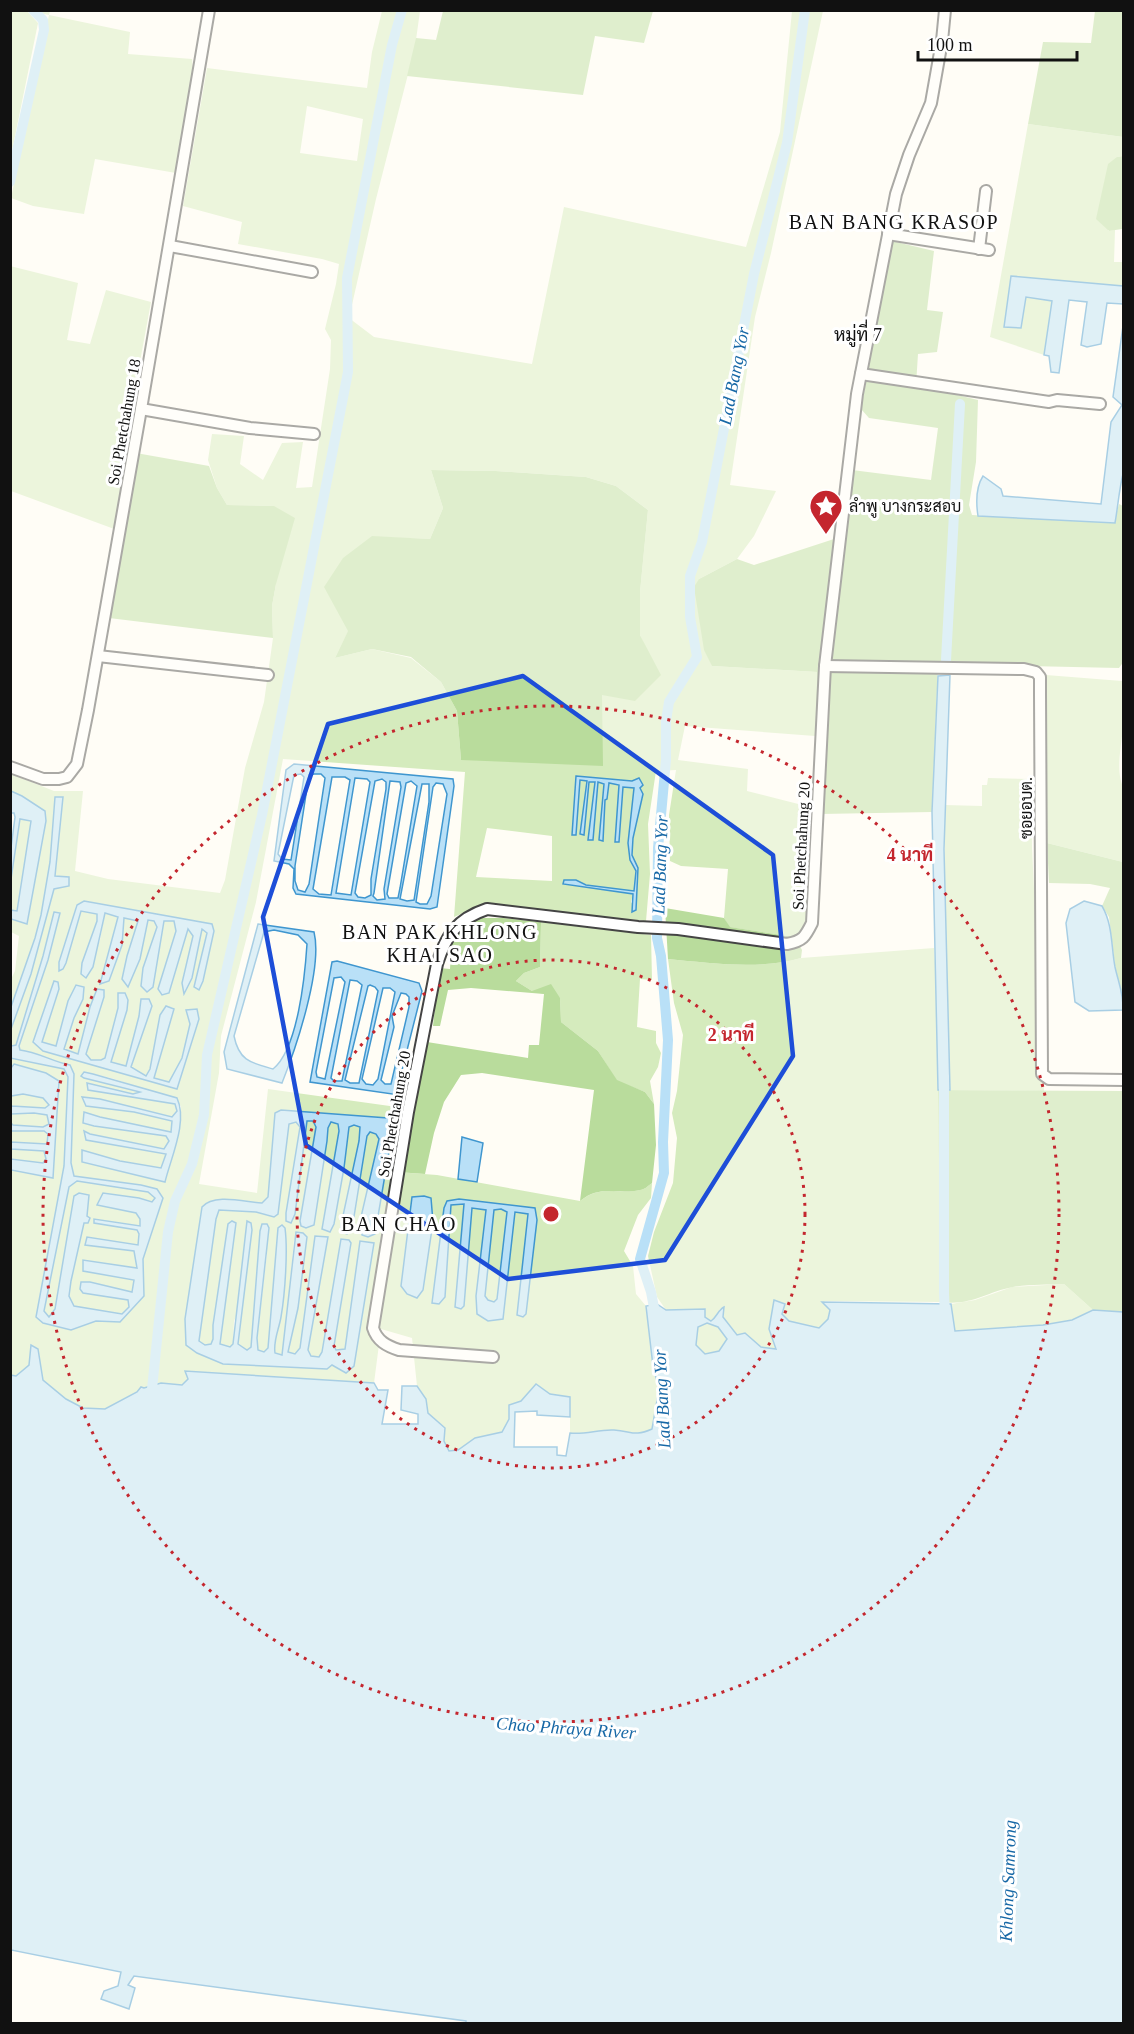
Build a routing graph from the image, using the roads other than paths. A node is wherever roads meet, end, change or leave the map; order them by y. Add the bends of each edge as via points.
1 (209, 10) edge
2 (945, 10) edge
3 (987, 191) dead end
4 (888, 234) junction
5 (170, 246) junction
6 (312, 272) dead end
7 (861, 374) junction
8 (1100, 404) dead end
9 (141, 409) junction
10 (314, 434) dead end
11 (98, 656) junction
12 (825, 666) junction
13 (268, 675) dead end
14 (10, 767) edge
15 (1124, 1080) edge
16 (494, 1357) dead end

1 - 5 street, Soi Phetchahung 18
2 - 4 street, Soi Phetchahung 20 via 931,103 903,174
3 - 4 street via 984,249
4 - 7 street, Soi Phetchahung 20
5 - 6 street
5 - 9 street, Soi Phetchahung 18
7 - 8 street via 1049,402
7 - 12 street, Soi Phetchahung 20
9 - 10 street via 250,428
9 - 11 street, Soi Phetchahung 18
11 - 13 street
11 - 14 street, Soi Phetchahung 18 via 73,771 67,777 43,779
12 - 15 street, ซอยอบต. via 1023,669 1040,677 1042,1074 1049,1079
12 - 16 street, Soi Phetchahung 20 via 812,923 806,936 787,944 488,909 472,914 455,927 443,944 408,1112 372,1329 381,1341 399,1350

